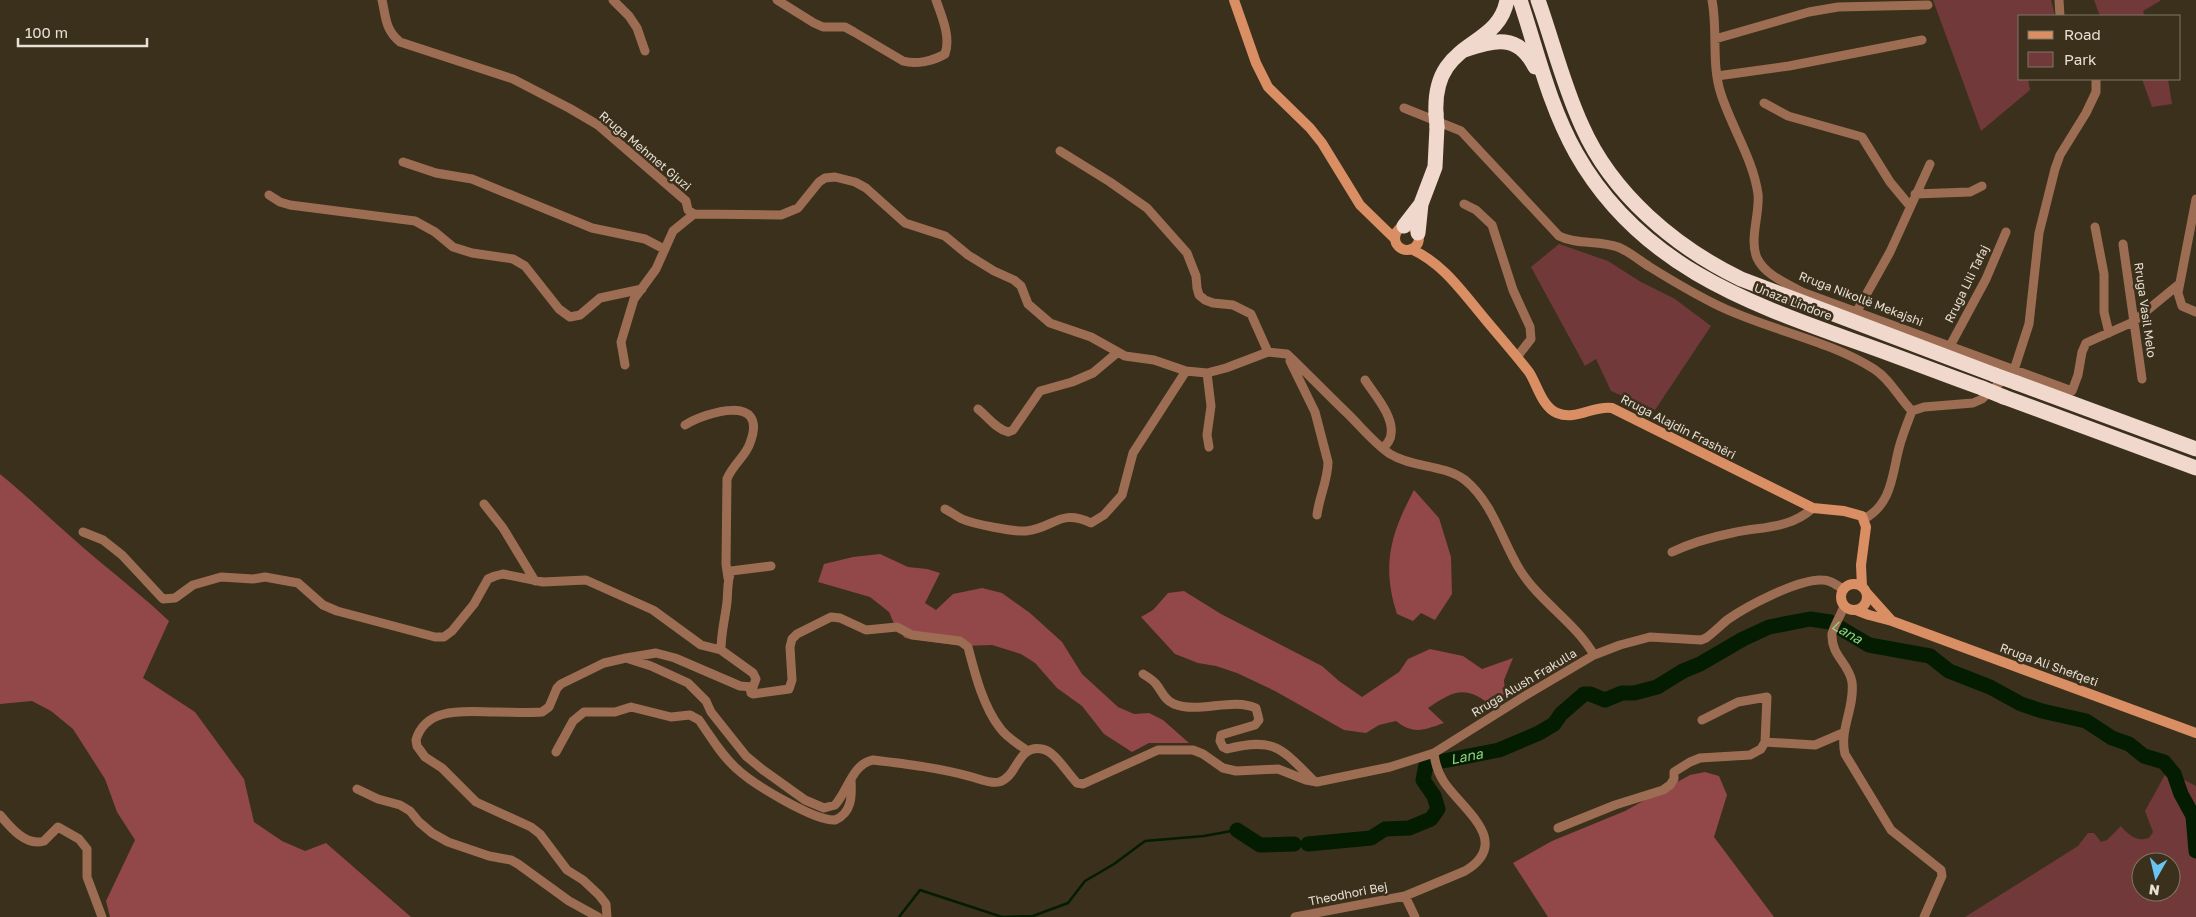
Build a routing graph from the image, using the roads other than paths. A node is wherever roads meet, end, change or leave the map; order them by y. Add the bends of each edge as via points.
1 (382, 0) edge
2 (612, 0) edge
3 (777, 0) edge
4 (936, 0) edge
5 (1234, 0) edge
6 (1507, 0) edge
7 (1520, 0) edge
8 (1538, 0) edge
9 (1712, 0) edge
10 (2059, 0) edge
11 (1928, 5) dead end
12 (2060, 15) edge
13 (1715, 39) junction
14 (1922, 40) dead end
15 (1464, 50) junction
16 (645, 51) dead end
17 (1716, 76) junction
18 (2096, 80) edge
19 (1764, 103) dead end
20 (1404, 108) dead end
21 (1060, 152) dead end
22 (403, 162) dead end
23 (1930, 164) dead end
24 (1982, 186) dead end
25 (1915, 194) junction
26 (270, 195) dead end
27 (2196, 199) edge
28 (1421, 204) junction
29 (1464, 204) dead end
30 (1910, 206) junction
31 (694, 214) junction
32 (2095, 227) dead end
33 (1399, 232) junction
34 (2006, 232) dead end
35 (1418, 237) junction
36 (2123, 244) dead end
37 (664, 249) junction
38 (1410, 249) junction
39 (1426, 256) junction
40 (1670, 258) junction
41 (2178, 285) junction
42 (642, 290) junction
43 (1858, 311) junction
44 (2196, 312) edge
45 (2132, 322) junction
46 (2109, 333) junction
47 (1950, 346) junction
48 (1118, 352) junction
49 (1268, 352) junction
50 (1287, 354) junction
51 (1517, 357) junction
52 (625, 365) dead end
53 (1186, 371) junction
54 (1207, 373) junction
55 (2015, 376) junction
56 (1365, 380) dead end
57 (2142, 380) dead end
58 (978, 409) dead end
59 (1912, 411) junction
60 (685, 425) dead end
61 (1208, 447) dead end
62 (1383, 448) junction
63 (2196, 449) edge
64 (2196, 468) edge
65 (484, 504) dead end
66 (1813, 508) junction
67 (945, 509) dead end
68 (1316, 515) dead end
69 (1864, 519) junction
70 (83, 532) dead end
71 (1672, 552) dead end
72 (1861, 565) junction
73 (771, 566) dead end
74 (728, 578) junction
75 (535, 582) junction
76 (1847, 587) junction
77 (1864, 590) junction
78 (1844, 606) junction
79 (1856, 610) junction
80 (1892, 621) junction
81 (721, 650) junction
82 (1594, 655) junction
83 (626, 658) junction
84 (1144, 674) dead end
85 (750, 687) junction
86 (1702, 720) dead end
87 (1843, 732) junction
88 (2196, 733) edge
89 (1765, 742) junction
90 (1028, 751) junction
91 (556, 752) dead end
92 (1434, 753) junction
93 (851, 779) junction
94 (1314, 781) junction
95 (357, 789) dead end
96 (0, 815) edge
97 (1558, 828) dead end
98 (1405, 896) junction
99 (102, 917) edge
100 (598, 917) edge
101 (607, 917) edge
102 (1295, 917) edge
103 (1415, 917) edge
104 (1924, 917) edge

1 - 31 street, Rruga Mehmet Gjuzi via 386,27 400,42 513,79 577,112 598,125 686,201 688,210
2 - 16 street via 637,28
3 - 4 street via 814,23 844,28 910,63 945,54 946,30
5 - 33 main road, Rruga Alajdin Frashëri via 1268,87 1322,143 1360,205 1379,222
6 - 15 highway via 1496,23
7 - 40 highway, Unaza Lindore via 1547,86 1576,153 1606,196
8 - 55 highway, Unaza Lindore, bridge via 1571,99 1589,141 1621,188 1670,234 1709,264 1740,279 1996,374
9 - 13 street, Rruga Nikollë Mekajshi
10 - 12 street
11 - 13 street via 1838,7
13 - 17 street, Rruga Nikollë Mekajshi
14 - 17 street via 1789,66
15 - 28 highway via 1450,62 1440,79 1436,100 1436,167
15 - 40 highway via 1502,41 1516,45 1528,54 1566,140 1597,190 1639,236 1660,254
17 - 43 street, Rruga Nikollë Mekajshi via 1754,175 1758,202 1755,248 1760,263 1764,269 1802,292
18 - 55 street via 2096,92 2054,169 2039,233 2029,324
19 - 30 street via 1788,116 1862,137 1890,182
20 - 59 street via 1461,131 1559,236 1619,247 1714,304 1861,362 1876,370
21 - 49 street via 1146,208 1187,253 1199,295 1205,300 1233,304 1251,314
22 - 37 street via 436,173 472,179 592,228 645,239
23 - 25 street
24 - 25 street via 1970,192
25 - 30 street
26 - 42 street via 290,205 415,221 453,247 513,259 524,266 570,317 580,315 600,298
27 - 41 street
28 - 33 highway
28 - 35 highway
29 - 51 street via 1492,224 1530,327 1531,339
30 - 43 street
31 - 37 street via 673,231
31 - 48 street via 781,215 798,208 825,178 855,182 905,223 944,236 988,267 1014,280 1021,286 1028,304 1050,323 1092,337
32 - 46 street via 2104,274 2104,312
33 - 35 main road, Rruga Alajdin Frashëri via 1414,228
33 - 38 main road, Rruga Alajdin Frashëri via 1400,248
34 - 47 street, Rruga Lili Tafaj via 1986,279
35 - 38 main road
35 - 39 main road, Rruga Alajdin Frashëri
36 - 45 street, Rruga Vasil Melo
37 - 42 street
38 - 39 main road, Rruga Alajdin Frashëri
39 - 51 main road, Rruga Alajdin Frashëri via 1445,273
40 - 64 highway, Unaza Lindore, bridge via 1715,285 1789,318
41 - 44 street via 2182,306
41 - 45 street
42 - 52 street via 628,313 621,342
43 - 47 street, Rruga Nikollë Mekajshi
45 - 46 street
45 - 57 street, Rruga Vasil Melo
46 - 55 street, Rruga Nikollë Mekajshi via 2083,347 2072,391
47 - 55 street, Rruga Nikollë Mekajshi
48 - 53 street
48 - 58 street via 1093,373 1040,391 1013,430 999,430
49 - 50 street
49 - 54 street
50 - 62 street
50 - 68 street via 1315,412 1328,462
51 - 66 main road, Rruga Alajdin Frashëri via 1548,407 1555,412 1570,415 1604,406 1618,410
53 - 54 street
53 - 67 street via 1133,453 1122,495 1092,523 1070,516 1016,532 963,520
54 - 61 street via 1211,406
55 - 59 street via 1973,403
55 - 63 highway, Unaza Lindore
56 - 62 street via 1384,409 1391,427 1390,440
59 - 69 street via 1898,450 1891,488 1879,507
60 - 74 street via 697,417 730,409 740,410 753,422 751,443 732,467 728,479
62 - 82 street via 1408,461 1447,471 1466,481 1483,501 1530,584 1577,632
65 - 75 street via 503,528
66 - 69 main road, Rruga Alajdin Frashëri via 1852,512
66 - 71 street via 1805,515 1771,528 1720,535
69 - 72 main road via 1866,527
70 - 75 street via 103,540 122,555 163,599 175,598 193,585 221,577 265,577 298,584 323,605 337,611 435,637 444,637 452,631 474,604 488,579 503,574
72 - 76 main road
72 - 77 main road
73 - 74 street via 738,569 731,571
74 - 81 street
75 - 81 street via 586,580 653,610 701,645
76 - 77 main road
76 - 78 main road via 1841,598
76 - 82 street, Rruga Alush Frakulla via 1822,580 1799,584 1738,613 1706,638 1642,638
77 - 79 main road via 1864,605
77 - 80 main road, Rruga Ali Shefqeti
78 - 79 main road
78 - 87 street via 1832,631 1835,653 1852,680 1850,712
79 - 80 main road, Rruga Ali Shefqeti
80 - 88 main road, Rruga Ali Shefqeti
81 - 85 street via 753,673 756,684
82 - 92 street, Rruga Alush Frakulla
83 - 85 street via 656,653
83 - 93 street via 688,683 706,701 746,756 806,800 824,808 832,807
83 - 101 street via 604,663 565,682 557,688 550,706 542,712 456,711 432,719 421,729 416,740 420,752 442,768 476,802 540,834 567,870 599,895 606,904
84 - 94 street via 1167,700 1175,704 1202,707 1244,704 1256,708 1259,720 1256,725 1221,735 1223,747 1271,745
85 - 90 street via 750,693 756,694 789,688 792,680 792,639 831,618 866,630 895,626 912,635 960,641 968,648 992,716 1001,730
86 - 89 street via 1738,702 1767,698
87 - 89 street via 1815,745
87 - 104 street via 1845,754 1886,824 1941,870 1942,876
89 - 97 street via 1761,749 1750,755 1700,758 1690,762 1674,772 1674,779 1663,790
90 - 93 street via 1000,782 947,770 873,760 859,767
90 - 94 street via 1040,748 1048,751 1077,783 1083,784 1158,750 1193,750 1222,768 1236,772 1278,769
91 - 93 street via 573,721 584,712 614,712 631,707 671,717 690,715 699,720 722,754 737,769 821,819 835,820 847,810 852,797
92 - 94 street, Rruga Alush Frakulla via 1390,767 1328,781
92 - 98 street via 1442,780 1478,822 1486,844 1484,854 1474,866
95 - 100 street via 410,811 432,833 448,842 518,864 569,901
96 - 99 street via 13,830 30,841 44,841 58,828 79,839 87,849 87,877
98 - 102 street, Theodhori Bej
98 - 103 street

